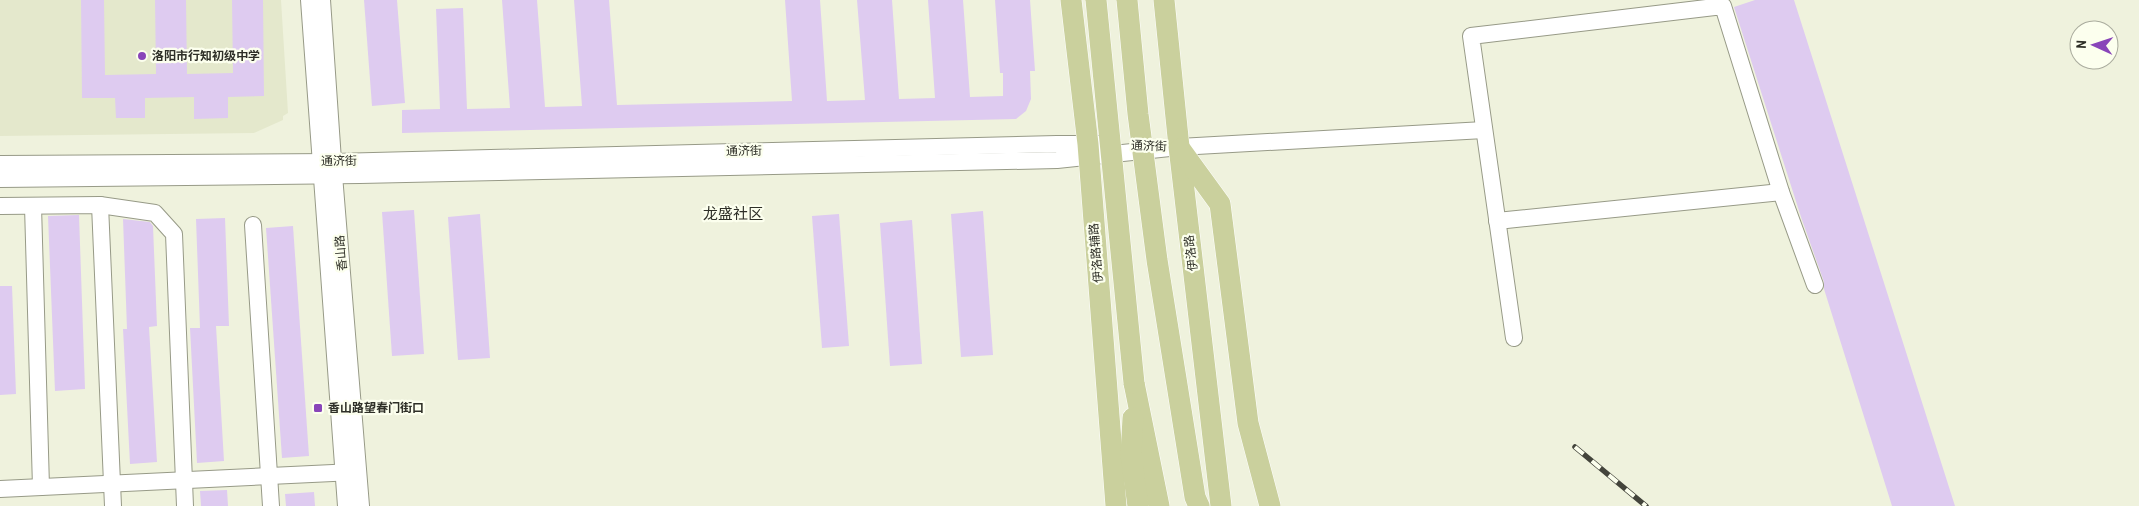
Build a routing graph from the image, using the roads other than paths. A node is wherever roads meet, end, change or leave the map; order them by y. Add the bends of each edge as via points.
1 (309, 0) edge
2 (322, 0) edge
3 (1071, 0) edge
4 (1096, 0) edge
5 (1127, 0) edge
6 (1164, 0) edge
7 (1484, 130) junction
8 (1179, 147) junction
9 (1088, 150) junction
10 (0, 164) edge
11 (327, 169) junction
12 (0, 179) edge
13 (1782, 192) junction
14 (100, 205) junction
15 (0, 206) edge
16 (33, 206) junction
17 (1497, 222) junction
18 (253, 225) dead end
19 (1814, 285) dead end
20 (1514, 338) dead end
21 (1134, 382) junction
22 (351, 472) junction
23 (269, 476) junction
24 (184, 480) junction
25 (112, 484) junction
26 (41, 487) junction
27 (0, 489) edge
28 (113, 506) edge
29 (185, 506) edge
30 (271, 506) edge
31 (346, 506) edge
32 (361, 506) edge
33 (1116, 506) edge
34 (1138, 506) edge
35 (1159, 506) edge
36 (1198, 506) edge
37 (1221, 506) edge
38 (1270, 506) edge

1 - 11 street, 香山路
2 - 11 street, 香山路
3 - 9 main road, 伊洛路辅路
4 - 21 main road, bridge
5 - 36 main road, bridge via 1156,260
6 - 8 main road, 伊洛路
7 - 8 street, 通济街
7 - 13 street via 1471,36 1723,6
7 - 17 street
8 - 9 street, 通济街
8 - 37 main road, 伊洛路
8 - 38 main road via 1220,204 1248,423
9 - 11 street, 通济街
9 - 33 main road, 伊洛路辅路
10 - 11 street, 通济街
11 - 12 street, 通济街
11 - 22 street, 香山路
13 - 17 street
13 - 19 street
14 - 16 street
14 - 24 street via 155,213 174,234
14 - 25 street
15 - 16 street
16 - 26 street
17 - 20 street
18 - 23 street
21 - 34 main road via 1131,455
21 - 35 main road
22 - 23 street
22 - 31 street, 香山路
22 - 32 street, 香山路
23 - 24 street
23 - 30 street
24 - 25 street
24 - 29 street
25 - 26 street
25 - 28 street
26 - 27 street

